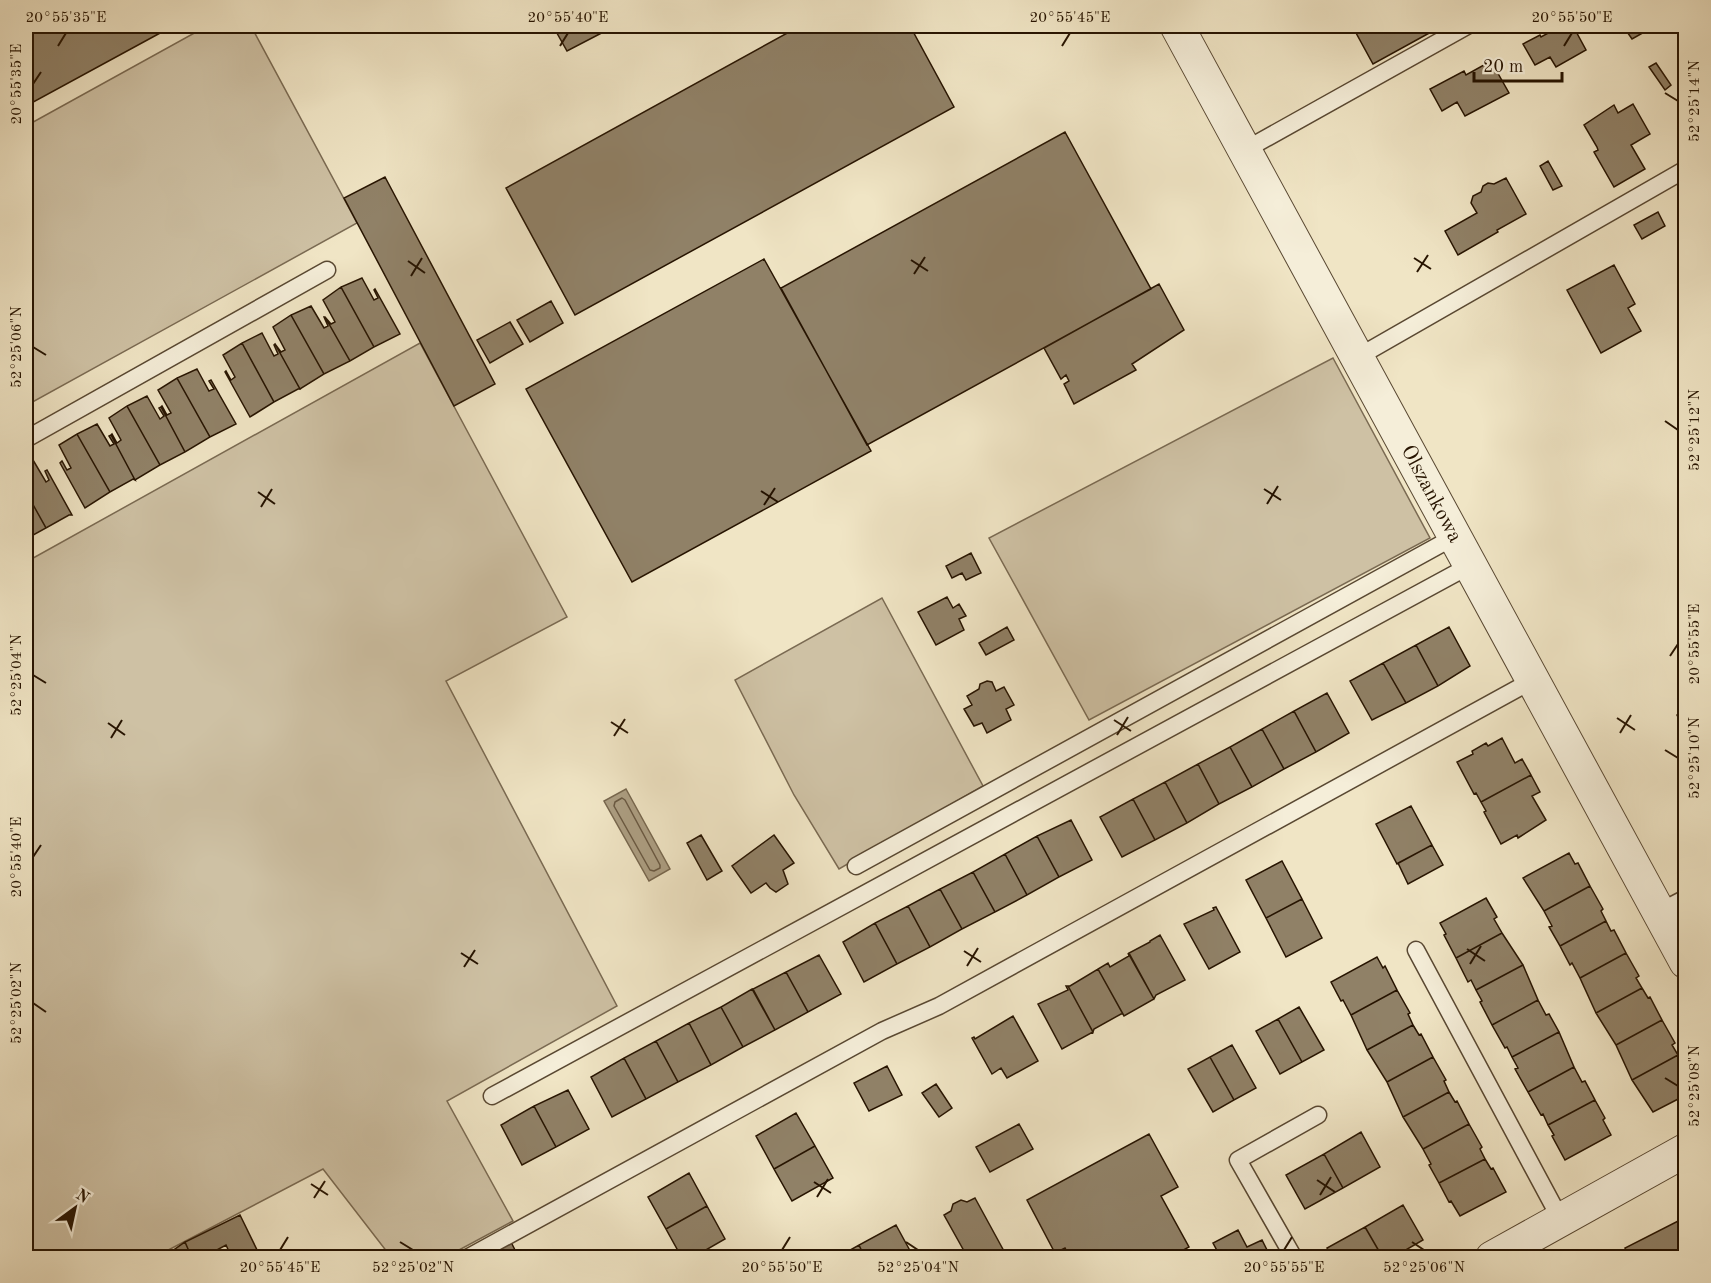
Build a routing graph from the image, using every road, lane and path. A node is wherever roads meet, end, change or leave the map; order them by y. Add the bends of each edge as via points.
1 (1177, 26) edge
2 (1467, 26) edge
3 (1245, 150) junction
4 (1686, 169) edge
5 (327, 270) dead end
6 (1358, 357) junction
7 (26, 439) edge
8 (1454, 537) junction
9 (1469, 566) junction
10 (1533, 680) junction
11 (856, 866) dead end
12 (1672, 905) edge
13 (1416, 950) dead end
14 (1686, 962) edge
15 (492, 1096) dead end
16 (1318, 1115) dead end
17 (1686, 1150) edge
18 (1561, 1220) junction
19 (467, 1257) edge
20 (1294, 1257) edge
21 (1492, 1257) edge

1 - 3 street, Olszankowa
2 - 3 lane
3 - 6 street, Olszankowa
4 - 6 lane
5 - 7 lane
6 - 8 street, Olszankowa
8 - 9 street, Olszankowa
8 - 11 lane
9 - 10 street, Olszankowa
9 - 15 lane
10 - 12 street, Olszankowa
10 - 19 lane via 939,1006 882,1031
12 - 14 street, Olszankowa
13 - 18 lane
16 - 20 lane via 1238,1160
17 - 18 street
18 - 21 street

